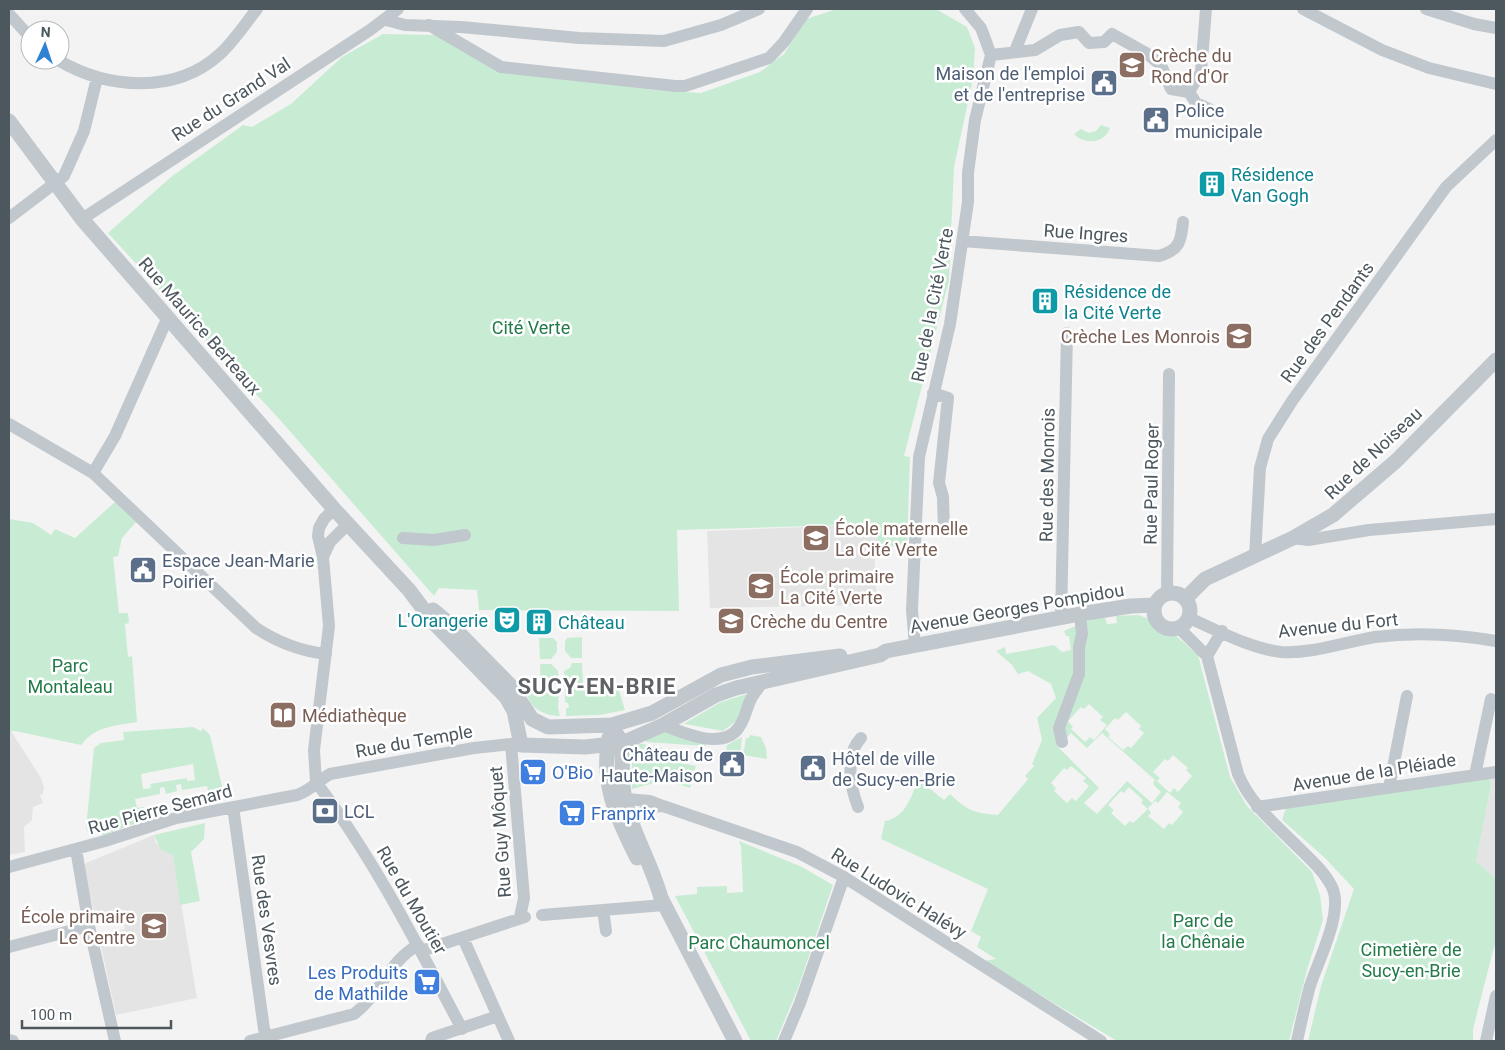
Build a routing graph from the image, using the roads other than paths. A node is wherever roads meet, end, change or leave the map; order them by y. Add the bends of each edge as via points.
1 (257, 9) edge
2 (398, 9) edge
3 (759, 9) edge
4 (807, 9) edge
5 (965, 9) edge
6 (1032, 9) edge
7 (1206, 9) edge
8 (1426, 9) edge
9 (1308, 10) edge
10 (9, 14) edge
11 (386, 20) junction
12 (20, 26) edge
13 (429, 26) junction
14 (1496, 28) edge
15 (1015, 51) junction
16 (991, 55) junction
17 (70, 66) edge
18 (97, 78) junction
19 (1496, 84) edge
20 (1188, 92) junction
21 (1209, 108) dead end
22 (9, 121) edge
23 (1496, 140) edge
24 (56, 184) junction
25 (9, 218) edge
26 (82, 219) junction
27 (1183, 222) dead end
28 (962, 241) junction
29 (168, 317) junction
30 (1067, 333) dead end
31 (1496, 360) edge
32 (1170, 374) dead end
33 (934, 393) junction
34 (9, 424) edge
35 (92, 473) junction
36 (334, 509) junction
37 (1496, 519) edge
38 (348, 524) junction
39 (914, 529) junction
40 (465, 535) dead end
41 (403, 538) dead end
42 (1292, 538) junction
43 (1255, 556) junction
44 (323, 557) junction
45 (408, 590) junction
46 (1167, 594) junction
47 (1185, 599) junction
48 (1155, 605) junction
49 (1080, 614) junction
50 (1061, 618) junction
51 (1184, 623) junction
52 (1222, 631) junction
53 (1496, 641) edge
54 (915, 646) junction
55 (886, 651) junction
56 (326, 654) junction
57 (1207, 656) junction
58 (763, 681) junction
59 (1407, 696) dead end
60 (1491, 699) dead end
61 (612, 725) junction
62 (663, 725) junction
63 (861, 738) dead end
64 (1062, 742) dead end
65 (615, 744) junction
66 (516, 745) junction
67 (1496, 772) edge
68 (1475, 775) junction
69 (320, 786) junction
70 (1389, 788) junction
71 (626, 799) junction
72 (663, 806) junction
73 (233, 807) junction
74 (858, 807) dead end
75 (1257, 807) junction
76 (632, 822) junction
77 (76, 849) junction
78 (9, 867) edge
79 (844, 877) junction
80 (662, 902) junction
81 (604, 910) junction
82 (542, 915) dead end
83 (88, 926) junction
84 (606, 930) dead end
85 (463, 938) junction
86 (9, 947) edge
87 (420, 948) junction
88 (1496, 996) edge
89 (498, 1016) junction
90 (462, 1029) junction
91 (1496, 1034) edge
92 (267, 1039) edge
93 (9, 1040) edge
94 (13, 1041) edge
95 (116, 1041) edge
96 (250, 1041) edge
97 (431, 1041) edge
98 (509, 1041) edge
99 (735, 1041) edge
100 (784, 1041) edge
101 (1101, 1041) edge
102 (1297, 1041) edge
103 (1487, 1041) edge

1 - 18 street via 219,54 174,80 143,84
2 - 11 street, Rue du Grand Val
3 - 13 street via 720,25 664,41
4 - 13 street via 769,58 691,84 675,86 501,67
5 - 16 street via 981,28
6 - 15 street
7 - 20 street via 1201,72
8 - 14 street
9 - 19 street via 1382,50 1422,65
10 - 12 street
11 - 13 street
11 - 26 street, Rue du Grand Val
15 - 16 street
15 - 20 street via 1035,50 1060,35 1079,32 1089,43 1104,42 1112,34 1146,53 1161,66 1171,89
16 - 28 street, Rue de la Cité Verte via 975,120
17 - 18 street
18 - 24 street via 76,153
20 - 21 street via 1196,104
22 - 24 street, Rue Maurice Berteaux
23 - 43 street, Rue des Pendants via 1446,187 1288,406 1268,439 1260,468
24 - 25 street
24 - 26 street, Rue Maurice Berteaux
26 - 29 street, Rue Maurice Berteaux
27 - 28 street, Rue Ingres via 1180,243 1170,253 1160,256
28 - 33 street, Rue de la Cité Verte via 949,329
29 - 35 street via 115,436
29 - 36 street, Rue Maurice Berteaux
30 - 50 street, Rue des Monrois
31 - 42 street, Rue de Noiseau via 1367,487 1333,515
32 - 46 street, Rue Paul Roger
33 - 39 street, Rue de la Cité Verte via 919,457
33 - 39 street via 948,398 939,476 944,497 944,531
34 - 35 street
35 - 56 street via 256,628 271,638 305,651
36 - 38 street, Rue Maurice Berteaux
36 - 44 street via 319,528
37 - 42 street via 1369,530 1308,540
38 - 44 street via 330,542
38 - 45 street, Rue Maurice Berteaux
39 - 54 street, Rue de la Cité Verte via 912,610
40 - 41 street via 434,540
42 - 43 street, Rue de Noiseau
43 - 47 street, Rue de Noiseau via 1205,578
44 - 56 street via 329,626
45 - 61 street, Avenue Georges Pompidou via 451,625 510,685 532,719 548,727
45 - 66 street via 433,622 507,698 514,711
46 - 47 street via 1177,594
46 - 48 street
47 - 51 street via 1190,608
48 - 49 street, Avenue Georges Pompidou
48 - 51 street via 1158,622 1167,629
49 - 50 street, Avenue Georges Pompidou
49 - 64 street via 1079,674 1060,720
50 - 54 street, Avenue Georges Pompidou
51 - 52 street, Avenue du Fort
51 - 57 street
52 - 53 street, Avenue du Fort via 1255,647 1281,652 1378,637 1427,634
52 - 57 street
54 - 55 street, Avenue Georges Pompidou
55 - 58 street, Avenue Georges Pompidou
55 - 61 street, Avenue Georges Pompidou via 880,649 759,666 721,675 652,713
56 - 69 street via 314,750
57 - 75 street via 1238,774
58 - 62 street, Avenue Georges Pompidou via 716,695
58 - 62 street via 740,726 728,736 716,740
59 - 70 street
60 - 68 street
61 - 65 street
62 - 65 street, Avenue Georges Pompidou
63 - 74 street via 856,743 851,768
65 - 66 street
65 - 71 street
65 - 80 street via 606,754 608,783 616,816
66 - 69 street, Rue du Temple via 450,752 330,774
66 - 85 street, Rue Guy Môquet via 523,917
67 - 68 street, Avenue de la Pléiade
68 - 70 street, Avenue de la Pléiade
69 - 73 street, Rue Pierre Semard via 297,795
69 - 87 street, Rue du Moutier via 392,896
70 - 75 street, Avenue de la Pléiade
71 - 72 street, Rue Ludovic Halévy
71 - 76 street
72 - 76 street via 649,808
72 - 79 street, Rue Ludovic Halévy via 797,852
73 - 77 street, Rue Pierre Semard via 176,818
73 - 92 street, Rue des Vesvres
75 - 102 street via 1321,870 1333,889 1332,924 1310,986
76 - 80 street
77 - 78 street, Rue Pierre Semard
77 - 83 street
79 - 100 street
79 - 101 street, Rue Ludovic Halévy
80 - 81 street
80 - 99 street
81 - 82 street
81 - 84 street
83 - 86 street
83 - 95 street
85 - 87 street
85 - 89 street
87 - 90 street, Rue du Moutier
87 - 92 street via 398,959 365,1006 354,1014
88 - 103 street
89 - 90 street
89 - 98 street
90 - 97 street
91 - 103 street
92 - 96 street
93 - 94 street

